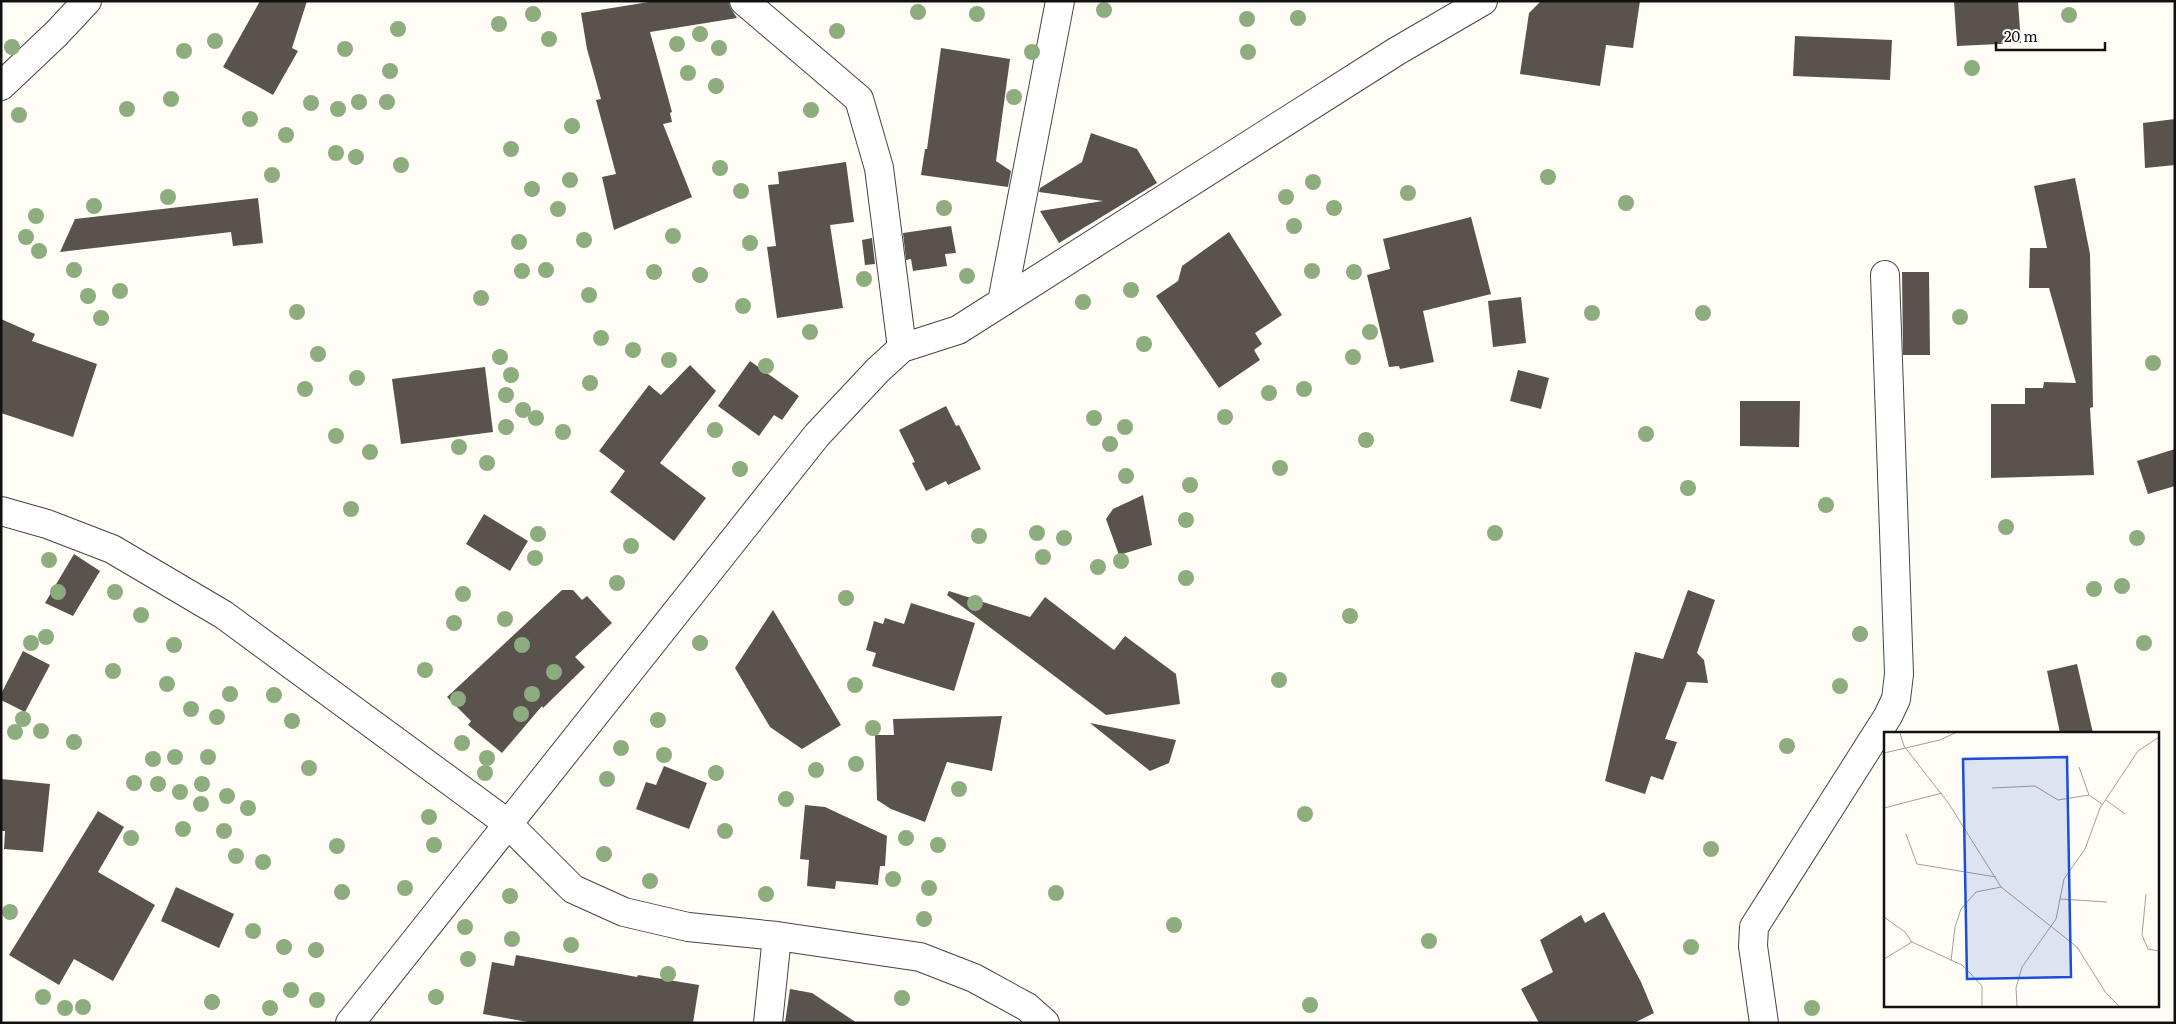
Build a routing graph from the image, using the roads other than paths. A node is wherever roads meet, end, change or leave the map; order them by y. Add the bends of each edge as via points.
1 (87, 1) edge
2 (744, 1) edge
3 (1060, 1) edge
4 (1483, 1) edge
5 (1, 86) edge
6 (1885, 275) dead end
7 (1002, 302) junction
8 (902, 348) junction
9 (1, 511) edge
10 (507, 823) junction
11 (777, 936) junction
12 (350, 1023) edge
13 (768, 1023) edge
14 (1045, 1023) edge
15 (1764, 1023) edge

1 - 5 street
2 - 8 street via 859,99 879,168
3 - 7 street
4 - 7 street via 1397,51
6 - 15 street via 1899,674 1896,699 1879,731 1754,926 1752,946
7 - 8 street via 958,330
8 - 10 street via 817,434
9 - 10 street via 112,548 224,615
10 - 11 street via 573,889 624,912 688,927
10 - 12 street
11 - 13 street
11 - 14 street via 920,957 974,978 1027,1008

